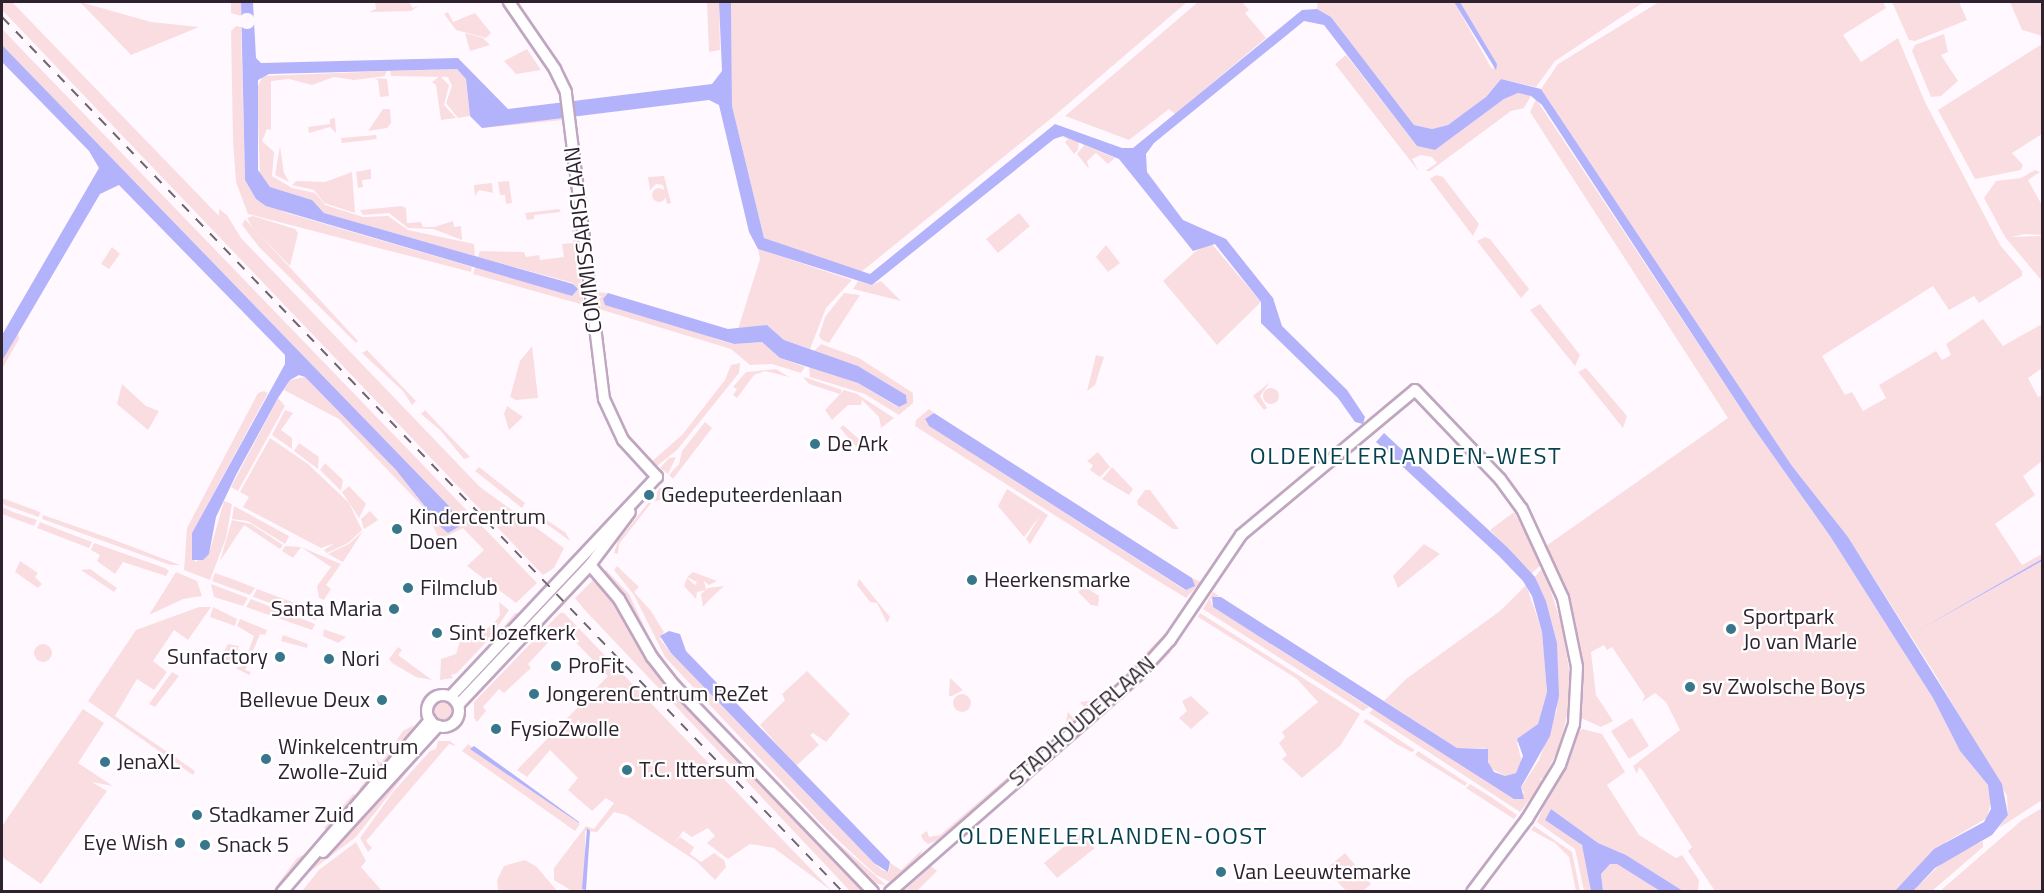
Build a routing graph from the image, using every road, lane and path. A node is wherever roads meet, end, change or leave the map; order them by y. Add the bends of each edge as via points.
1 (509, 2) edge
2 (636, 502) junction
3 (590, 565) junction
4 (455, 700) junction
5 (434, 723) junction
6 (282, 891) edge
7 (291, 891) edge
8 (873, 891) edge
9 (890, 891) edge
10 (1472, 891) edge

1 - 2 street, COMMISSARISLAAN via 562,80 604,399 627,446 657,477
2 - 3 street
2 - 4 street
3 - 4 street
3 - 8 street via 619,599 652,657 674,685
4 - 5 street via 457,721
4 - 5 street via 442,694 430,701 427,710
5 - 6 street
5 - 7 street
9 - 10 street, STADHOUDERLAAN via 1140,673 1176,632 1241,536 1414,390 1500,479 1522,509 1563,598 1577,666 1574,724 1560,765 1527,819

